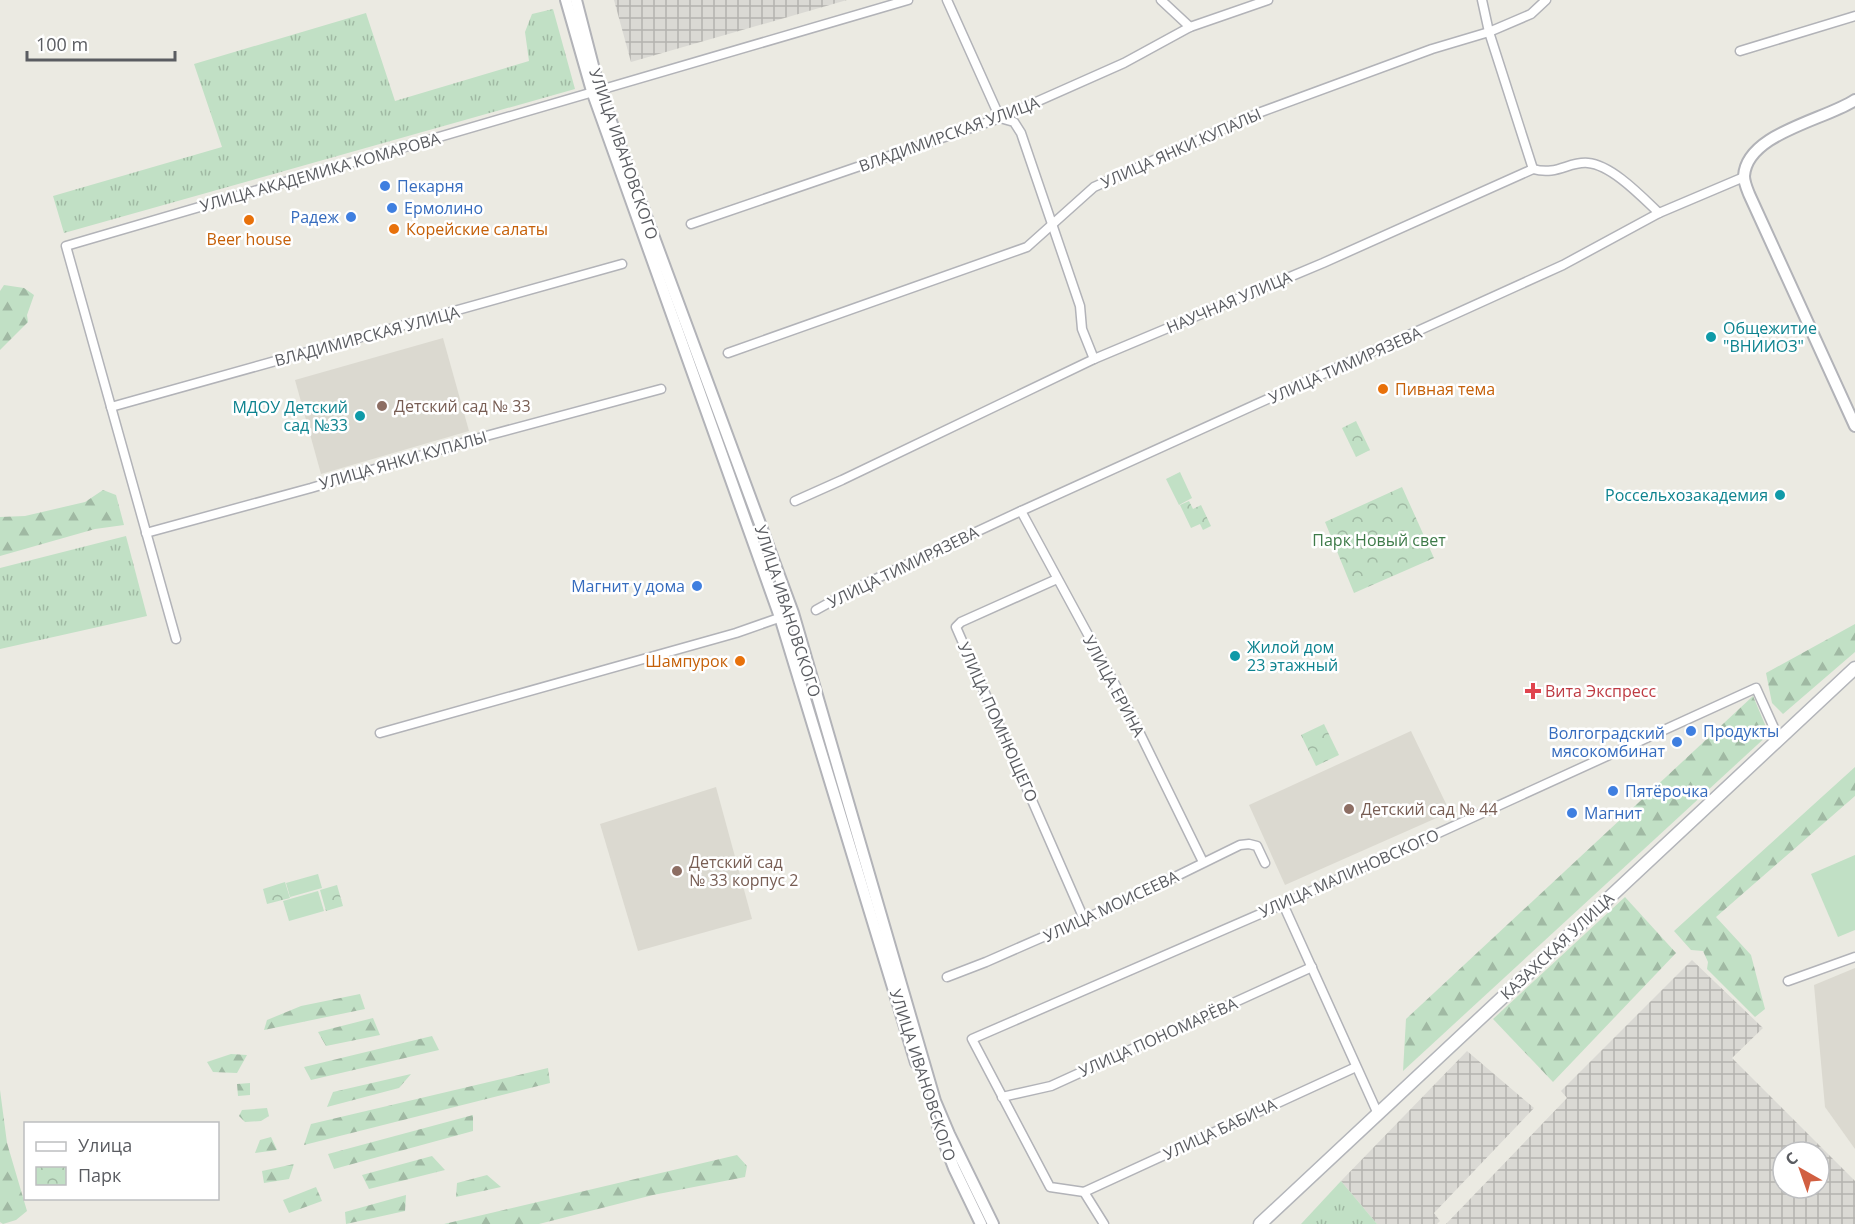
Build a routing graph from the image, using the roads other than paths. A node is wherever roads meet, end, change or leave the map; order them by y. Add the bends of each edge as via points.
1 (566, 0) edge
2 (576, 0) edge
3 (908, 0) edge
4 (947, 0) edge
5 (1161, 0) edge
6 (1268, 0) edge
7 (1482, 0) edge
8 (1546, 0) edge
9 (1855, 16) edge
10 (1190, 27) junction
11 (1489, 32) junction
12 (1740, 51) dead end
13 (596, 90) junction
14 (1855, 100) edge
15 (1000, 118) junction
16 (1533, 169) junction
17 (1744, 177) junction
18 (1659, 213) junction
19 (691, 224) dead end
20 (1053, 224) junction
21 (622, 264) dead end
22 (728, 353) dead end
23 (1094, 359) junction
24 (661, 389) dead end
25 (111, 407) junction
26 (1855, 426) edge
27 (795, 501) dead end
28 (1021, 511) junction
29 (146, 533) junction
30 (1057, 579) junction
31 (816, 610) dead end
32 (793, 613) junction
33 (780, 617) junction
34 (176, 639) dead end
35 (1855, 668) edge
36 (380, 733) dead end
37 (1779, 739) junction
38 (1203, 862) junction
39 (1265, 863) dead end
40 (1283, 904) junction
41 (1084, 920) junction
42 (1855, 957) edge
43 (1312, 967) junction
44 (947, 977) dead end
45 (1788, 981) dead end
46 (1356, 1067) junction
47 (1002, 1097) junction
48 (1378, 1114) junction
49 (1084, 1192) junction
50 (1266, 1221) edge
51 (981, 1224) edge
52 (993, 1224) edge
53 (1104, 1224) edge

1 - 13 street, УЛИЦА ИВАНОВСКОГО
2 - 13 street, УЛИЦА ИВАНОВСКОГО
3 - 13 street, УЛИЦА АКАДЕМИКА КОМАРОВА
4 - 15 street
5 - 10 street
6 - 10 street, ВЛАДИМИРСКАЯ УЛИЦА
7 - 11 street
8 - 11 street, УЛИЦА ЯНКИ КУПАЛЫ via 1531,14
9 - 12 street
10 - 15 street, ВЛАДИМИРСКАЯ УЛИЦА via 1124,63
11 - 16 street
11 - 20 street, УЛИЦА ЯНКИ КУПАЛЫ via 1261,112 1094,187
13 - 25 street, УЛИЦА АКАДЕМИКА КОМАРОВА via 66,246
13 - 32 street, УЛИЦА ИВАНОВСКОГО
13 - 33 street, УЛИЦА ИВАНОВСКОГО
14 - 17 street via 1759,147 1749,160
15 - 19 street, ВЛАДИМИРСКАЯ УЛИЦА
15 - 20 street via 1014,122 1021,133
16 - 18 street, НАУЧНАЯ УЛИЦА via 1544,172 1587,162 1623,180
16 - 23 street, НАУЧНАЯ УЛИЦА
17 - 18 street, УЛИЦА ТИМИРЯЗЕВА
17 - 26 street
18 - 28 street, УЛИЦА ТИМИРЯЗЕВА via 1563,266
20 - 22 street, УЛИЦА ЯНКИ КУПАЛЫ via 1027,247
20 - 23 street
21 - 25 street, ВЛАДИМИРСКАЯ УЛИЦА
23 - 27 street, НАУЧНАЯ УЛИЦА
24 - 29 street, УЛИЦА ЯНКИ КУПАЛЫ
25 - 29 street
28 - 30 street, УЛИЦА ЕРИНА
28 - 31 street, УЛИЦА ТИМИРЯЗЕВА
29 - 34 street
30 - 38 street, УЛИЦА ЕРИНА via 1124,701
30 - 41 street, УЛИЦА ПОМНЮЩЕГО via 956,627
32 - 33 street
32 - 52 street, УЛИЦА ИВАНОВСКОГО via 935,1101
33 - 36 street via 736,633
33 - 51 street, УЛИЦА ИВАНОВСКОГО via 929,1105
35 - 37 main road, КАЗАХСКАЯ УЛИЦА
37 - 40 street, УЛИЦА МАЛИНОВСКОГО via 1756,688
37 - 48 main road, КАЗАХСКАЯ УЛИЦА
38 - 39 street, УЛИЦА МОИСЕЕВА via 1249,844 1257,846
38 - 41 street, УЛИЦА МОИСЕЕВА
40 - 43 street
40 - 47 street, УЛИЦА МАЛИНОВСКОГО via 972,1039
41 - 44 street, УЛИЦА МОИСЕЕВА
42 - 45 street
43 - 46 street
43 - 47 street, УЛИЦА ПОНОМАРЁВА via 1051,1086
46 - 48 street
46 - 49 street, УЛИЦА БАБИЧА
47 - 49 street via 1050,1187
48 - 50 main road, КАЗАХСКАЯ УЛИЦА
49 - 53 street

